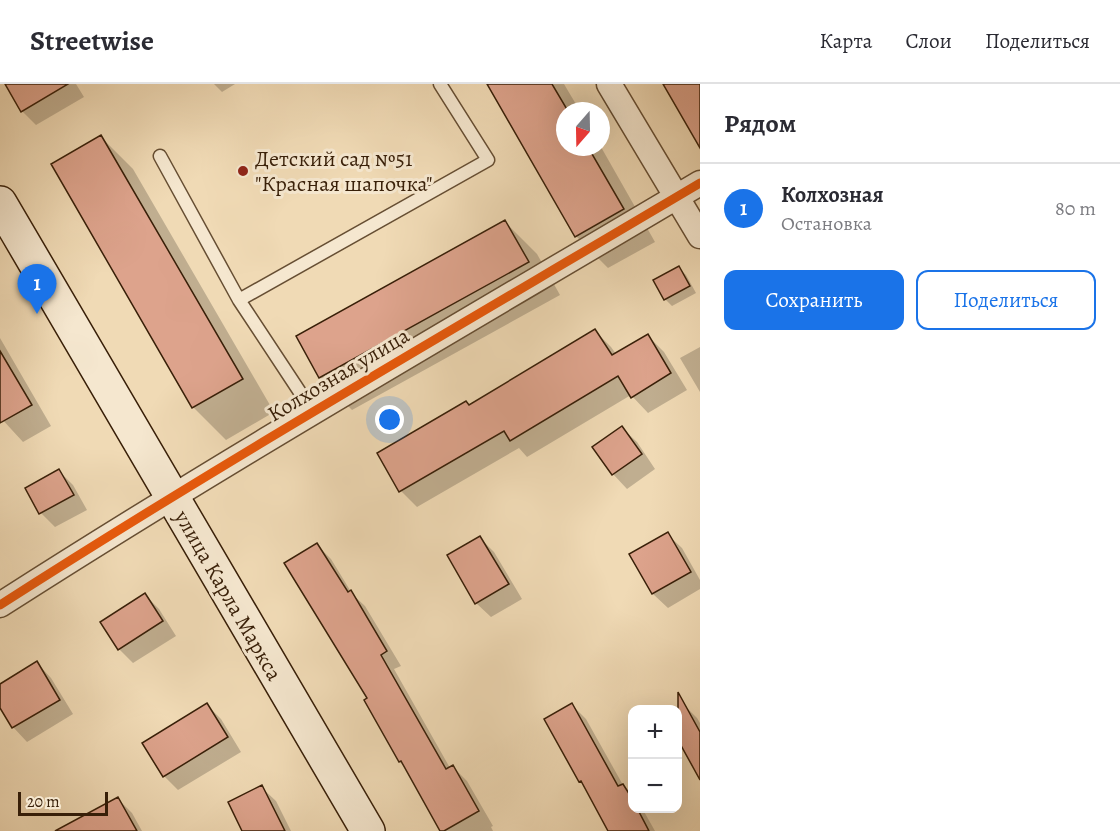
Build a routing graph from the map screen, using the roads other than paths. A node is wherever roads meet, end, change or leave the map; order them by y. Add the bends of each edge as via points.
1 (440, 84) edge
2 (609, 84) edge
3 (160, 156) dead end
4 (700, 183) edge
5 (676, 197) junction
6 (0, 203) edge
7 (700, 236) edge
8 (239, 300) junction
9 (313, 412) junction
10 (172, 496) junction
11 (0, 605) edge
12 (368, 831) edge

1 - 8 lane via 488,160
2 - 5 street
3 - 8 lane
4 - 5 street, Колхозная улица
5 - 7 street
5 - 9 street, Колхозная улица
6 - 10 main road, улица Карла Маркса
8 - 9 lane
9 - 10 street, Колхозная улица
10 - 11 street, Колхозная улица
10 - 12 main road, улица Карла Маркса

